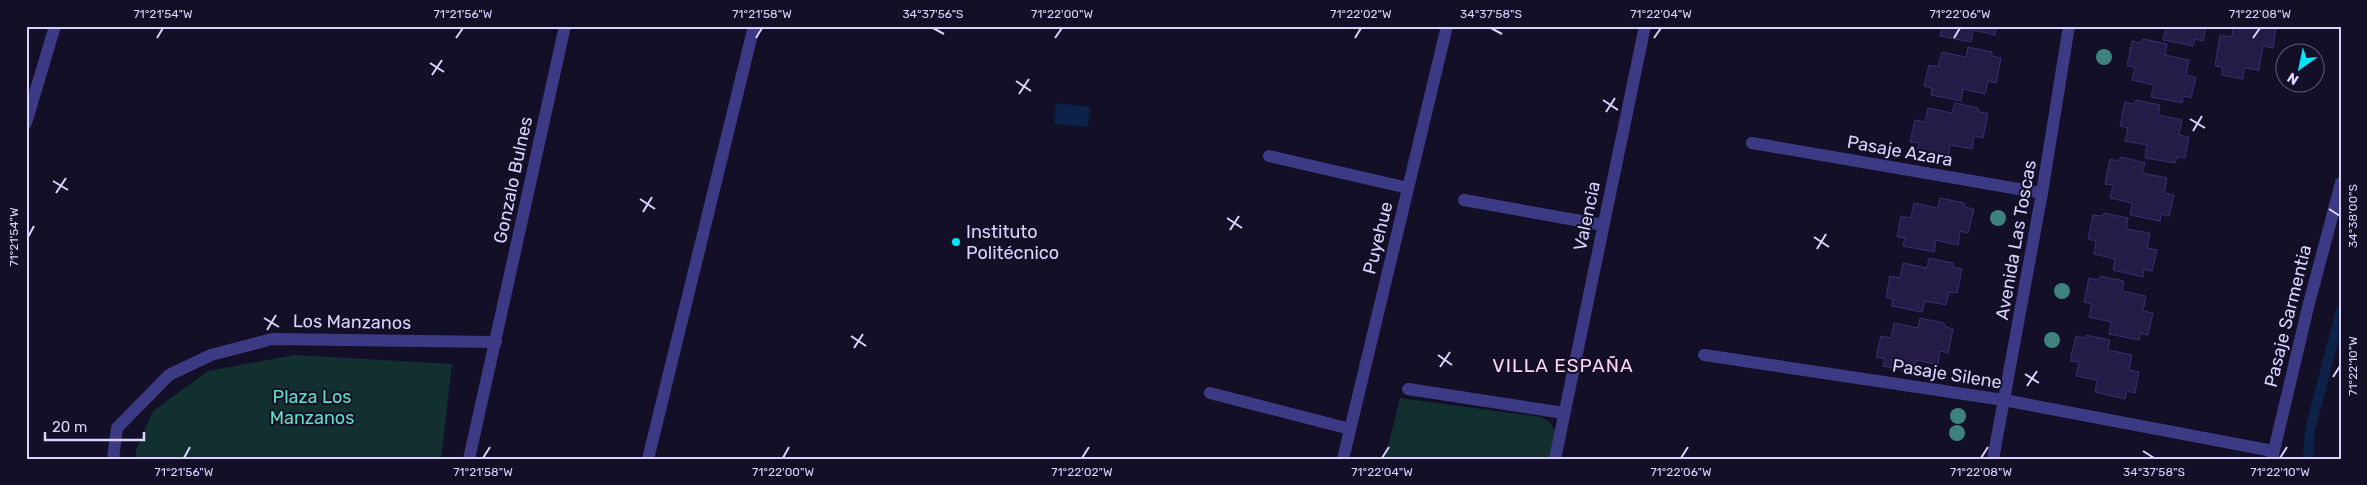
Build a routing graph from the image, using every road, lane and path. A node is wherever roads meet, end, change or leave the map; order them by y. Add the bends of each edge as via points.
1 (55, 26) edge
2 (565, 26) edge
3 (754, 26) edge
4 (1447, 26) edge
5 (1645, 26) edge
6 (2069, 26) edge
7 (26, 123) edge
8 (1752, 143) dead end
9 (1269, 156) dead end
10 (2341, 183) edge
11 (1408, 188) junction
12 (2042, 193) junction
13 (1464, 200) dead end
14 (1603, 226) junction
15 (496, 342) junction
16 (1704, 355) dead end
17 (1408, 388) dead end
18 (1210, 394) dead end
19 (2004, 400) junction
20 (1564, 413) junction
21 (1350, 429) junction
22 (2272, 455) edge
23 (113, 459) edge
24 (468, 459) edge
25 (648, 459) edge
26 (1343, 459) edge
27 (1555, 459) edge
28 (1993, 459) edge

1 - 7 street
2 - 15 street, Gonzalo Bulnes
3 - 25 street
4 - 11 street, Puyehue
5 - 14 street, Valencia
6 - 12 street, Avenida Las Toscas
8 - 12 street, Pasaje Azara
9 - 11 street
10 - 22 street, Pasaje Sarmentia
11 - 21 street, Puyehue
12 - 19 street, Avenida Las Toscas
13 - 14 street
14 - 20 street, Valencia
15 - 23 street, Los Manzanos via 272,339 211,354 169,375 117,428
15 - 24 street
16 - 19 street, Pasaje Silene
17 - 20 street
18 - 21 street
19 - 22 street, Pasaje Silene
19 - 28 street, Avenida Las Toscas
20 - 27 street, Valencia
21 - 26 street, Puyehue

